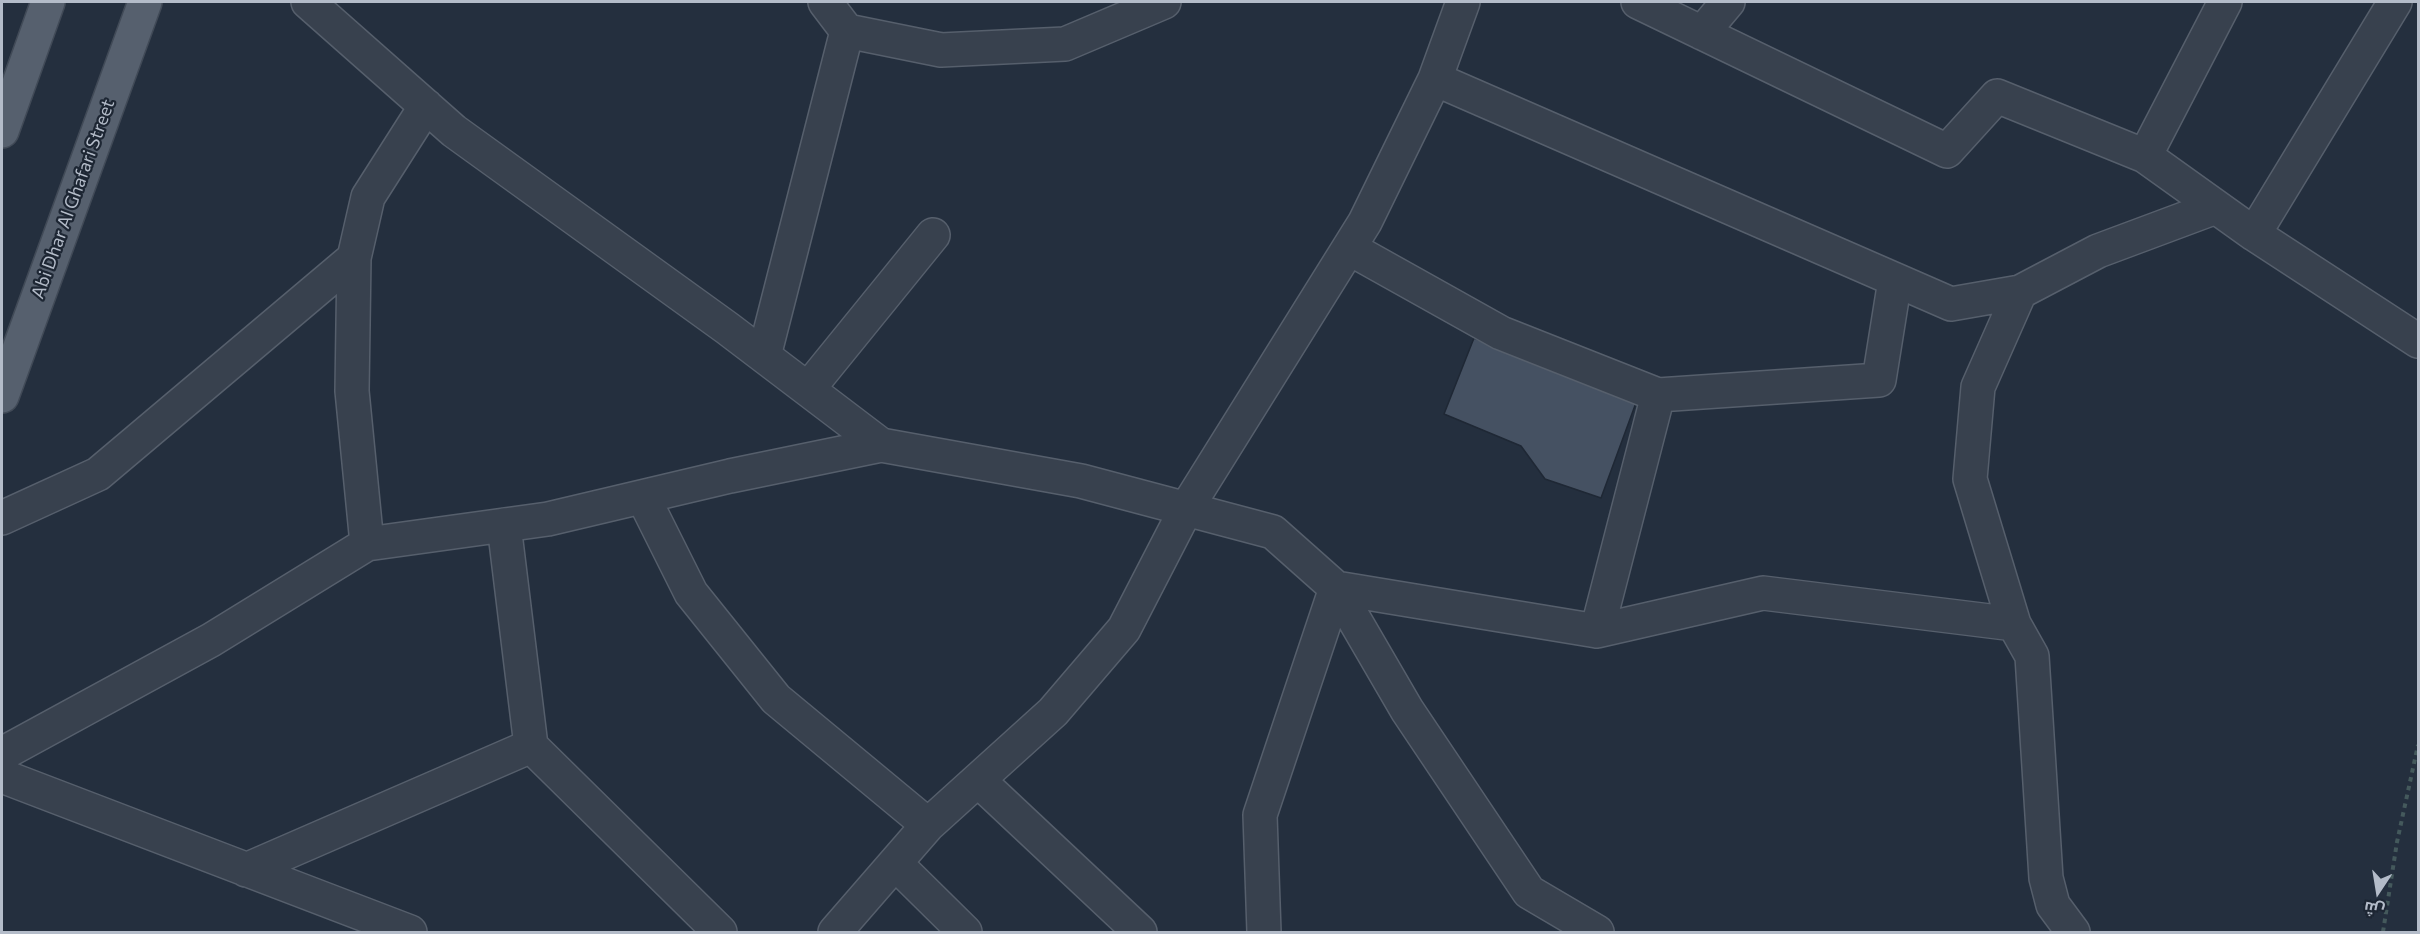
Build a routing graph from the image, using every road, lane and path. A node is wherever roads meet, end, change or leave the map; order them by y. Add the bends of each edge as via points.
1 (48, 2) edge
2 (145, 2) edge
3 (308, 2) edge
4 (825, 2) edge
5 (1164, 2) edge
6 (1462, 2) edge
7 (1638, 2) edge
8 (1728, 2) edge
9 (2225, 2) edge
10 (2395, 2) edge
11 (847, 31) junction
12 (1702, 33) junction
13 (1435, 79) junction
14 (426, 106) junction
15 (2, 131) edge
16 (2145, 156) junction
17 (2216, 207) junction
18 (2254, 234) junction
19 (933, 235) dead end
20 (1349, 248) junction
21 (354, 258) junction
22 (1895, 280) junction
23 (2020, 292) junction
24 (2418, 341) edge
25 (764, 356) junction
26 (808, 389) junction
27 (1658, 395) junction
28 (2, 396) edge
29 (881, 445) junction
30 (643, 497) junction
31 (1186, 509) junction
32 (2, 518) edge
33 (504, 525) junction
34 (367, 544) junction
35 (1336, 588) junction
36 (2014, 624) junction
37 (1597, 631) junction
38 (2418, 745) edge
39 (531, 746) junction
40 (2, 754) edge
41 (2, 776) edge
42 (978, 780) junction
43 (928, 825) junction
44 (895, 863) junction
45 (246, 870) junction
46 (410, 933) edge
47 (720, 933) edge
48 (835, 933) edge
49 (965, 933) edge
50 (1140, 933) edge
51 (1264, 933) edge
52 (1597, 933) edge
53 (2073, 933) edge
54 (2383, 933) edge

1 - 15 main road
2 - 28 main road, Abi Dhar Al Ghafari Street
3 - 14 street
4 - 11 street
5 - 11 street via 1065,44 941,50
6 - 13 street
7 - 12 street
8 - 12 street
9 - 16 street
10 - 18 street
11 - 25 street
12 - 16 street via 1947,151 1997,96
13 - 20 street
13 - 22 street
14 - 21 street via 368,197
14 - 25 street
16 - 17 street
17 - 18 street
17 - 23 street via 2098,251
18 - 24 street
19 - 26 street
20 - 27 street via 1501,333
20 - 31 street
21 - 32 street via 98,474
21 - 34 street via 352,391
22 - 23 street via 1951,304
22 - 27 street via 1879,381
23 - 36 street via 1978,387 1970,479
25 - 26 street
26 - 29 street
27 - 37 street
29 - 30 street
29 - 31 street via 1081,481
30 - 33 street
30 - 43 street via 691,593 776,699
31 - 35 street via 1273,532
31 - 42 street via 1124,629 1053,712
33 - 34 street
33 - 39 street
34 - 40 street via 211,640
35 - 37 street
35 - 51 street via 1260,815
35 - 52 street via 1407,710 1529,892
36 - 37 street via 1763,593
36 - 53 street via 2032,656 2046,878 2053,905
38 - 54 path
39 - 45 street
39 - 47 street
41 - 45 street
42 - 43 street
42 - 50 street
43 - 44 street
44 - 48 street
44 - 49 street
45 - 46 street

